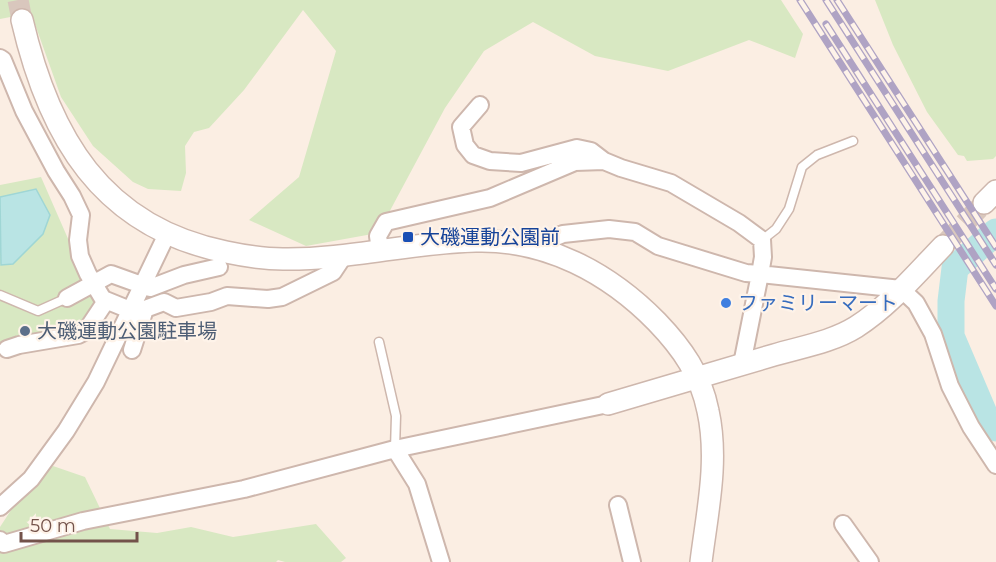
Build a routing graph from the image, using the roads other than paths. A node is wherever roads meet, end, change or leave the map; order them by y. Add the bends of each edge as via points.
1 (22, 20) tunnel mouth
2 (0, 58) edge
3 (480, 105) dead end
4 (853, 141) dead end
5 (604, 161) junction
6 (167, 234) junction
7 (762, 240) junction
8 (943, 246) tunnel mouth
9 (531, 247) junction
10 (380, 250) junction
11 (345, 254) junction
12 (219, 267) dead end
13 (760, 274) junction
14 (95, 283) junction
15 (142, 286) junction
16 (901, 289) junction
17 (0, 295) edge
18 (67, 298) joint
19 (106, 301) junction
20 (129, 310) junction
21 (380, 342) dead end
22 (7, 349) dead end
23 (132, 350) dead end
24 (742, 364) junction
25 (699, 378) junction
26 (608, 404) joint
27 (395, 448) junction
28 (996, 465) edge
29 (618, 505) dead end
30 (0, 507) edge
31 (843, 524) dead end
32 (1, 543) edge
33 (865, 560) edge
34 (441, 562) edge
35 (632, 562) edge
36 (701, 562) edge

1 - 6 street via 32,63 46,98 79,158 122,205
2 - 14 street via 81,215 80,256
3 - 5 street via 461,127 465,144 473,155 490,161 521,163 577,148 591,151
4 - 7 lane via 817,155 802,167 789,208 776,229
5 - 7 street via 671,183
5 - 10 street via 575,162 490,198 386,222 378,236
6 - 11 street via 210,249 258,257
6 - 15 street
7 - 13 street
8 - 16 street
9 - 10 street via 477,241
9 - 13 street via 563,234 609,229 635,232 682,255
9 - 25 street via 589,268 626,293 664,329
10 - 11 street
11 - 23 street via 333,272 282,297 227,296 176,308 164,302 145,309
12 - 15 street via 150,288
13 - 16 street
13 - 24 street
14 - 15 street via 111,274
14 - 18 street
14 - 19 street
15 - 20 street
16 - 24 street via 854,328
16 - 28 street via 915,303 933,334 950,386
17 - 18 lane via 38,311
19 - 20 street
19 - 22 street via 86,331 78,335
20 - 30 street via 96,381 66,431 31,479
21 - 27 lane via 396,416
24 - 25 street
25 - 26 street
25 - 36 street via 709,414 714,456
26 - 27 street
27 - 32 street via 244,489 83,521
27 - 34 street via 417,484
29 - 35 street
31 - 33 street

